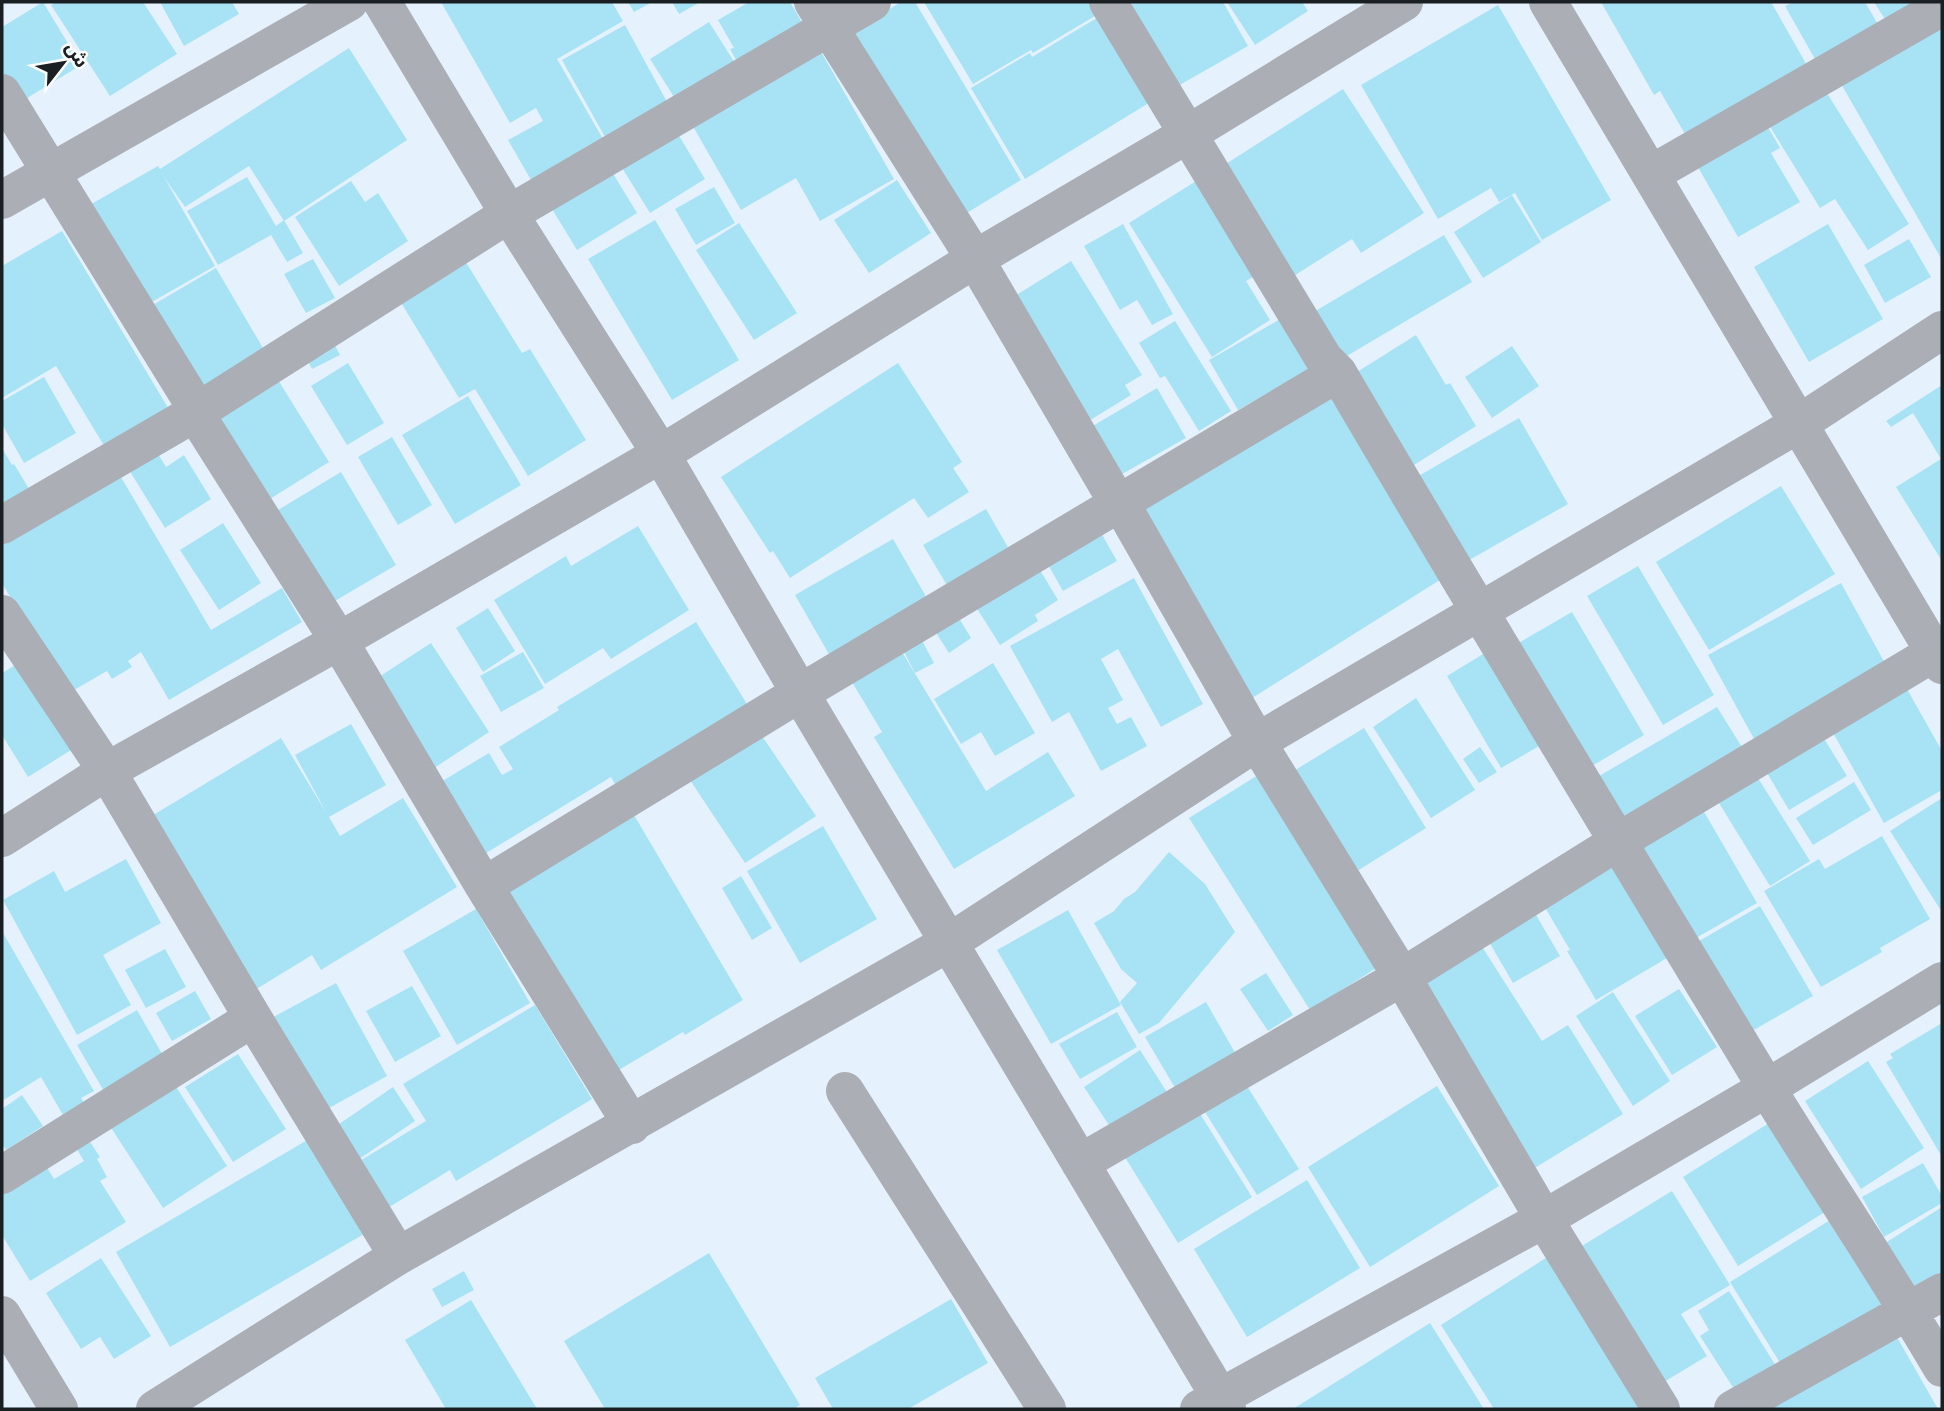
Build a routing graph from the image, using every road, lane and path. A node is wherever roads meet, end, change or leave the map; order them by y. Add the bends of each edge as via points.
1 (349, 2) edge
2 (382, 2) edge
3 (872, 2) edge
4 (1108, 2) edge
5 (1404, 2) edge
6 (1548, 2) edge
7 (1942, 7) edge
8 (821, 14) edge
9 (2, 93) edge
10 (1188, 134) junction
11 (51, 172) junction
12 (1651, 174) junction
13 (2, 200) edge
14 (509, 214) junction
15 (975, 259) junction
16 (1942, 330) edge
17 (1338, 373) junction
18 (195, 413) junction
19 (1800, 423) junction
20 (661, 454) junction
21 (1120, 502) junction
22 (2, 525) edge
23 (1479, 613) junction
24 (2, 614) edge
25 (339, 641) junction
26 (1940, 655) edge
27 (800, 694) junction
28 (1257, 742) junction
29 (107, 771) junction
30 (2, 838) edge
31 (1619, 841) junction
32 (484, 886) junction
33 (950, 942) junction
34 (1402, 976) junction
35 (1942, 981) edge
36 (253, 1018) junction
37 (1767, 1088) junction
38 (845, 1091) dead end
39 (632, 1125) junction
40 (1080, 1163) junction
41 (2, 1175) edge
42 (1544, 1219) junction
43 (398, 1256) junction
44 (1942, 1292) edge
45 (1909, 1311) junction
46 (2, 1315) edge
47 (1942, 1368) edge
48 (1215, 1405) edge
49 (59, 1409) edge
50 (155, 1409) edge
51 (1047, 1409) edge
52 (1661, 1409) edge
53 (1733, 1409) edge

1 - 11 street
2 - 14 street
3 - 8 street
4 - 10 street
5 - 10 street
6 - 12 street
7 - 12 street
8 - 14 street
8 - 15 street
9 - 11 street
10 - 15 street
10 - 17 street via 1324,359
11 - 13 street
11 - 18 street
12 - 19 street
14 - 18 street
14 - 20 street
15 - 20 street
15 - 21 street
16 - 19 street
17 - 21 street
17 - 23 street
18 - 22 street
18 - 25 street
19 - 23 street
19 - 26 street
20 - 25 street
20 - 27 street
21 - 27 street
21 - 28 street
23 - 28 street
23 - 31 street
24 - 29 street
25 - 29 street
25 - 32 street
26 - 31 street
27 - 32 street
27 - 33 street
28 - 33 street
28 - 34 street
29 - 30 street
29 - 36 street
31 - 34 street
31 - 37 street
32 - 39 street
33 - 39 street
33 - 40 street
34 - 40 street
34 - 42 street
35 - 37 street
36 - 41 street
36 - 43 street
37 - 42 street
37 - 45 street
38 - 51 street
39 - 43 street
40 - 48 street
42 - 48 street
42 - 52 street
43 - 50 street
44 - 45 street
45 - 47 street
45 - 53 street
46 - 49 street

